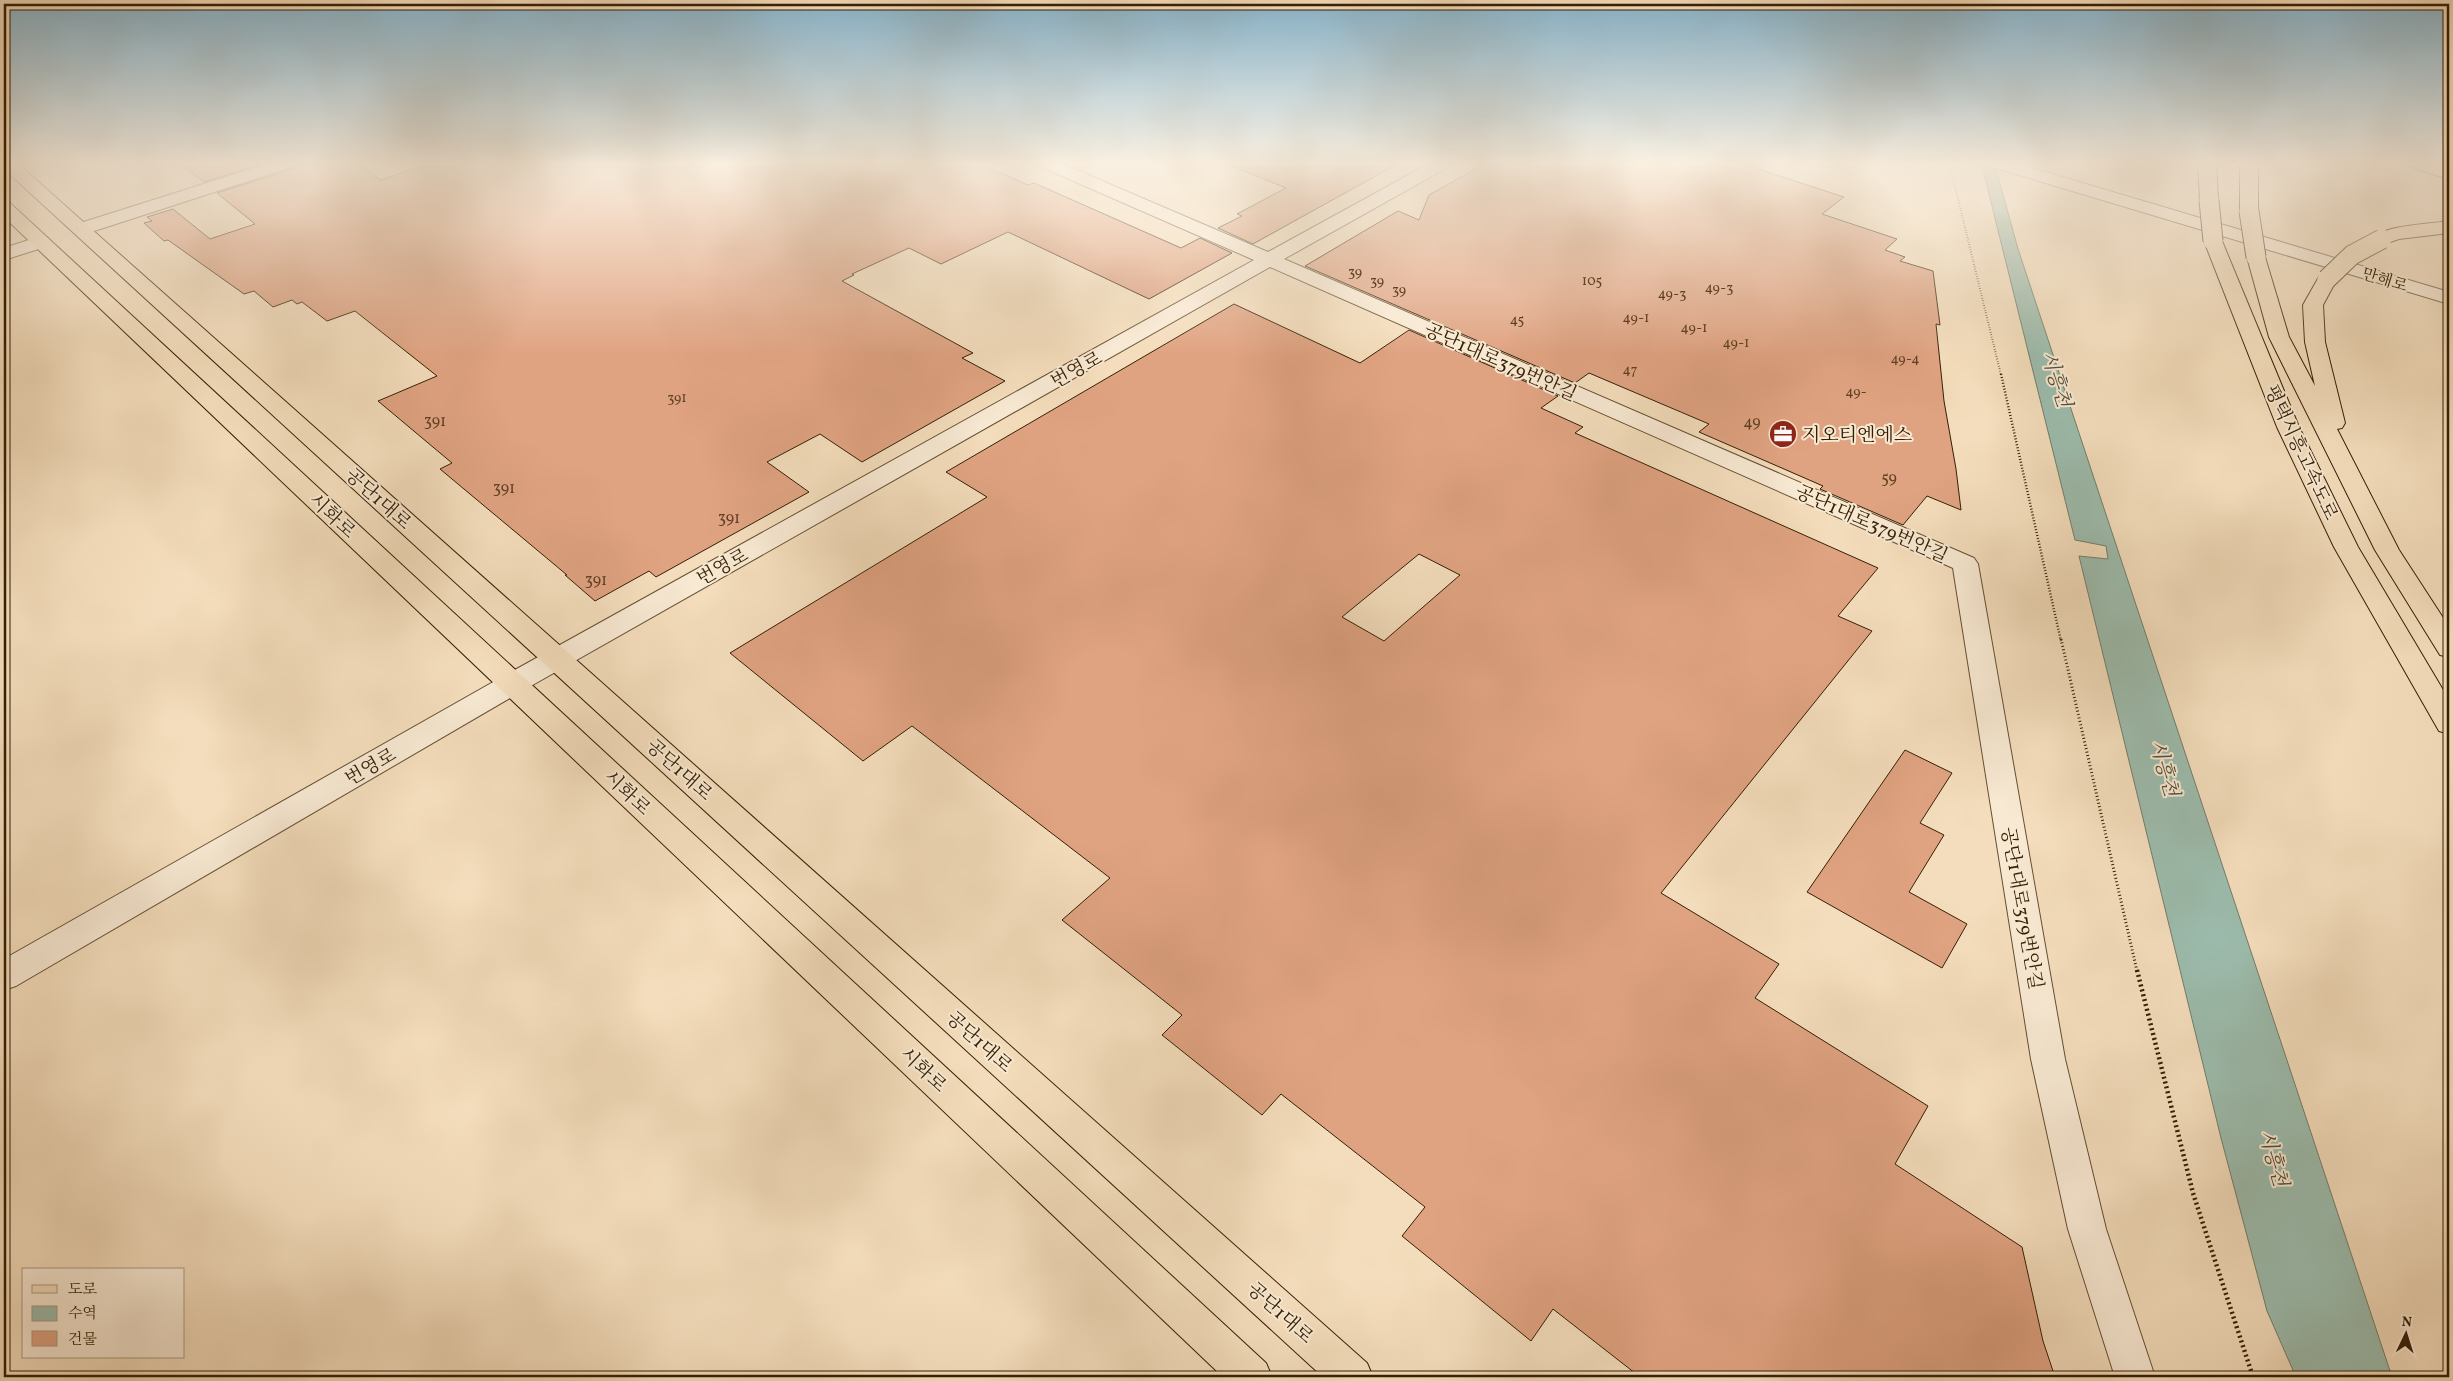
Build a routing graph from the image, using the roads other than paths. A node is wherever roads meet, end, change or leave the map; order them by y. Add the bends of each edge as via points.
1 (25, 226) edge
2 (77, 226) edge
3 (88, 226) edge
4 (1193, 226) edge
5 (1330, 226) edge
6 (2210, 226) edge
7 (2211, 226) edge
8 (2251, 226) edge
9 (2449, 227) edge
10 (80, 229) junction
11 (41, 242) junction
12 (4, 254) edge
13 (1270, 260) junction
14 (2449, 298) edge
15 (2344, 468) junction
16 (2449, 648) edge
17 (557, 659) junction
18 (512, 684) junction
19 (2449, 724) edge
20 (4, 976) edge
21 (1252, 1377) edge
22 (1353, 1377) edge
23 (2135, 1377) edge

1 - 11 main road, 시화로
2 - 10 main road, 공단1대로
3 - 10 street
4 - 13 street, 공단1대로379번안길
5 - 13 street, 번영로
6 - 14 street, 만해로
7 - 19 main road, 평택시흥고속도로, bridge via 2213,242 2288,427 2346,547
8 - 15 main road, 평택시흥고속도로, bridge via 2256,257 2279,337
9 - 15 main road, bridge via 2395,234 2356,251 2343,260 2327,279 2313,305 2315,342
10 - 17 main road, 공단1대로
11 - 12 street
11 - 18 main road, 시화로
13 - 17 street, 번영로
13 - 23 street, 공단1대로379번안길 via 1965,564 2048,1059 2087,1229
15 - 16 main road, 평택시흥고속도로 via 2387,550
17 - 18 street, 번영로
17 - 22 main road, 공단1대로
18 - 20 street, 번영로
18 - 21 main road, 시화로

